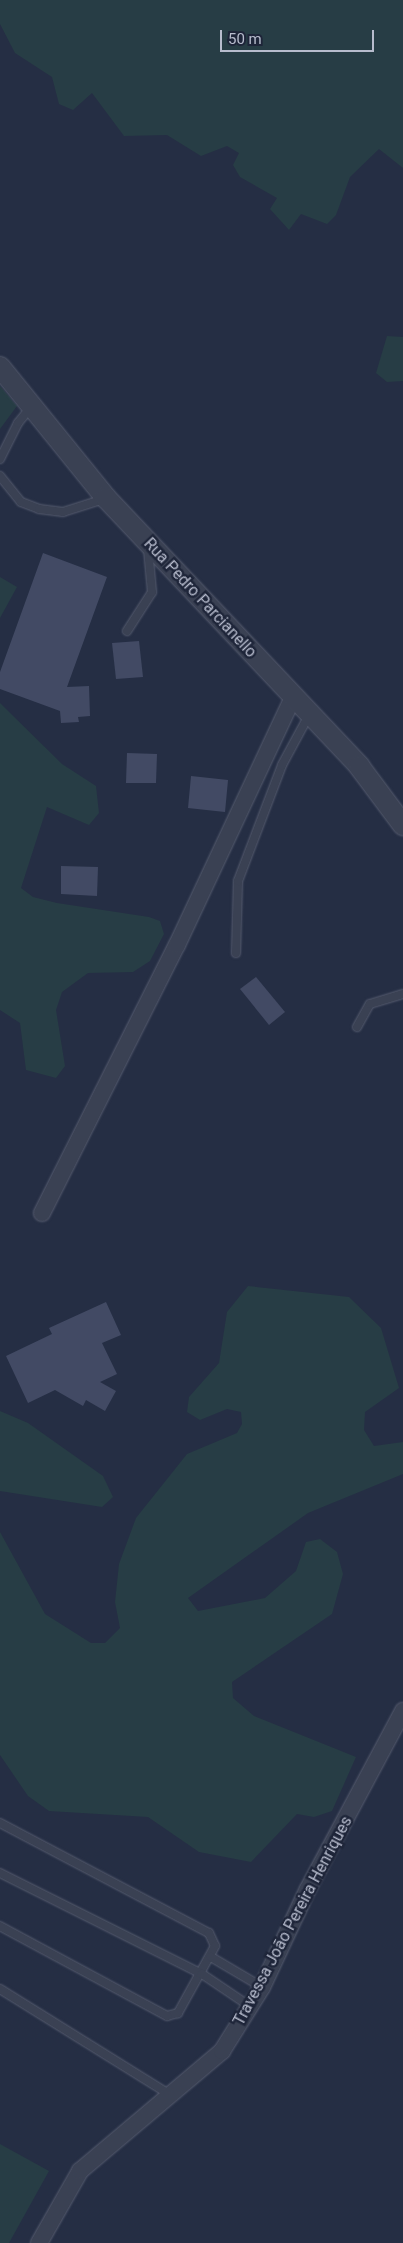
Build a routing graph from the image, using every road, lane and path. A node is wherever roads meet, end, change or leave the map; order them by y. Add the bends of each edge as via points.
1 (0, 367) edge
2 (31, 407) junction
3 (0, 460) edge
4 (0, 476) edge
5 (106, 498) junction
6 (148, 543) junction
7 (128, 631) dead end
8 (293, 697) junction
9 (310, 713) junction
10 (403, 825) edge
11 (236, 953) dead end
12 (403, 994) edge
13 (358, 1027) dead end
14 (42, 1213) dead end
15 (403, 1710) edge
16 (0, 1823) edge
17 (0, 1873) edge
18 (0, 1926) edge
19 (210, 1957) junction
20 (202, 1974) junction
21 (262, 1987) junction
22 (0, 1989) edge
23 (251, 2007) junction
24 (173, 2097) junction
25 (39, 2243) edge

1 - 2 street, Rua Pedro Parcianello
2 - 3 lane via 18,423
2 - 5 street, Rua Pedro Parcianello
4 - 5 lane via 21,502 39,509 63,512
5 - 6 street, Rua Pedro Parcianello
6 - 7 lane via 152,592
6 - 8 street, Rua Pedro Parcianello
8 - 9 street, Rua Pedro Parcianello
8 - 14 street via 177,945
9 - 10 street, Rua Pedro Parcianello
9 - 11 lane via 282,765 238,880
12 - 13 lane via 370,1004
15 - 21 street, Travessa João Pereira Henriques via 308,1889
16 - 19 lane via 209,1933 215,1946
17 - 20 lane
18 - 20 lane via 167,2016 178,2013
19 - 20 lane
19 - 21 lane
20 - 23 lane
21 - 23 street, Travessa João Pereira Henriques
22 - 24 lane
23 - 24 street, Travessa João Pereira Henriques via 222,2051
24 - 25 street, Travessa João Pereira Henriques via 80,2171

